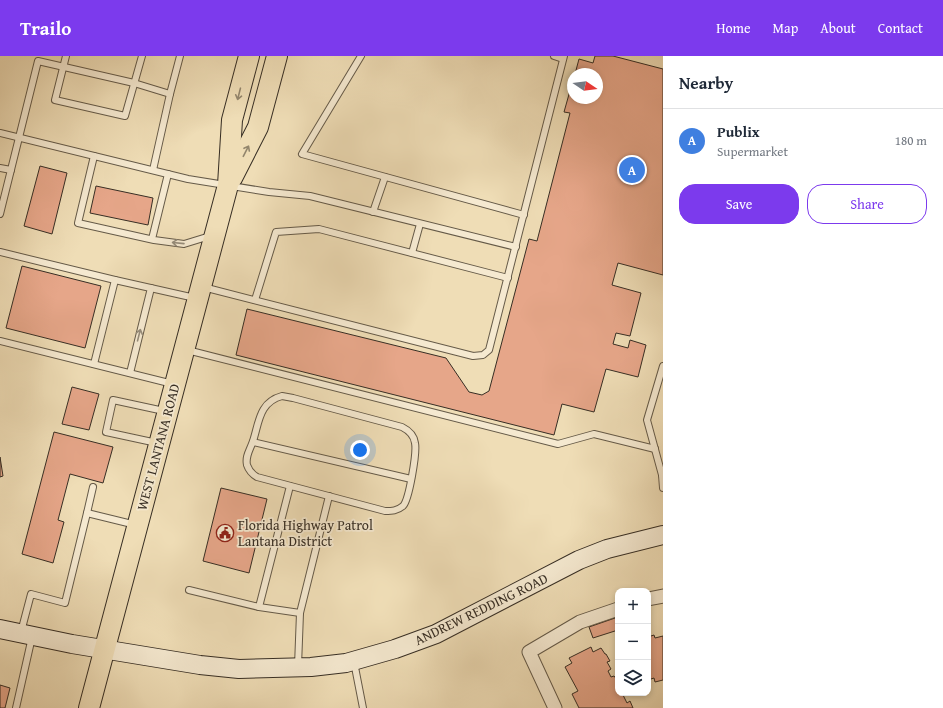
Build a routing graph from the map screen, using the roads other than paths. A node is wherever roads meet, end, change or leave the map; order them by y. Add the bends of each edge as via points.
1 (66, 56) edge
2 (142, 56) edge
3 (180, 56) edge
4 (249, 56) edge
5 (277, 56) edge
6 (361, 56) edge
7 (554, 56) edge
8 (564, 57) edge
9 (38, 58) edge
10 (63, 67) junction
11 (134, 84) junction
12 (170, 94) junction
13 (0, 133) edge
14 (18, 137) junction
15 (94, 156) junction
16 (0, 168) edge
17 (10, 170) junction
18 (153, 170) junction
19 (168, 174) junction
20 (385, 177) junction
21 (228, 185) junction
22 (373, 212) junction
23 (0, 214) edge
24 (524, 215) junction
25 (420, 224) junction
26 (216, 234) junction
27 (152, 239) junction
28 (516, 248) junction
29 (0, 252) edge
30 (412, 253) junction
31 (508, 278) junction
32 (115, 280) junction
33 (151, 288) junction
34 (200, 292) junction
35 (255, 300) junction
36 (0, 341) edge
37 (184, 349) junction
38 (94, 364) junction
39 (663, 366) edge
40 (130, 373) junction
41 (175, 384) junction
42 (168, 412) junction
43 (253, 442) junction
44 (159, 444) junction
45 (655, 449) junction
46 (662, 474) edge
47 (411, 479) junction
48 (290, 486) junction
49 (93, 487) dead end
50 (663, 488) edge
51 (330, 496) junction
52 (87, 513) junction
53 (137, 525) junction
54 (663, 535) edge
55 (189, 590) dead end
56 (663, 596) edge
57 (651, 598) edge
58 (259, 607) junction
59 (615, 610) edge
60 (300, 613) junction
61 (0, 629) edge
62 (27, 634) junction
63 (104, 649) junction
64 (354, 661) junction
65 (298, 667) junction
66 (16, 708) edge
67 (89, 708) edge
68 (363, 708) edge
69 (555, 708) edge

1 - 10 lane
2 - 11 lane
3 - 12 lane
4 -> 21 main road, WEST LANTANA ROAD via 232,120
21 -> 5 main road, WEST LANTANA ROAD via 258,127
6 - 20 lane via 302,154
7 - 8 lane
8 - 24 lane
9 - 10 lane
9 - 14 lane
10 - 11 lane
10 - 11 lane via 55,100 124,116
11 - 12 lane
12 - 18 lane
13 - 14 lane
14 - 15 lane
14 - 17 lane
15 - 18 lane
15 - 27 lane via 78,223
16 - 17 lane
17 - 23 lane
18 - 19 lane
19 - 21 lane
19 - 27 lane
20 - 22 lane
20 - 24 lane
21 - 22 lane via 310,196
21 - 26 main road, WEST LANTANA ROAD
22 - 25 lane
24 - 28 lane
25 - 28 lane
25 - 30 lane
26 -> 27 lane via 184,244
26 - 34 main road, WEST LANTANA ROAD
28 - 31 lane
29 - 32 lane
30 - 31 lane
30 - 35 lane via 318,229 276,232
31 - 35 lane via 489,350 483,356 473,356
32 - 33 lane
32 - 38 lane
33 - 34 lane
40 -> 33 lane
34 - 35 lane
34 - 37 main road, WEST LANTANA ROAD
36 - 38 lane
37 - 41 main road, WEST LANTANA ROAD
37 - 45 lane via 558,444 594,434
38 - 40 lane
39 - 45 lane via 647,420
40 - 41 lane
41 - 42 main road, WEST LANTANA ROAD
42 - 44 main road, WEST LANTANA ROAD
42 - 44 lane via 113,400 106,432
43 - 47 lane
43 - 47 lane via 258,422 269,402 282,396 293,398 409,430 416,442
43 - 48 lane via 247,454 250,472 257,477
44 - 53 main road, WEST LANTANA ROAD
45 - 46 lane
46 - 50 lane
47 - 51 lane via 406,502 395,511 385,511
48 - 51 lane
48 - 58 lane
49 - 52 lane
51 - 60 lane
52 - 53 lane
52 - 62 lane via 64,603 30,594
53 - 63 main road, WEST LANTANA ROAD
54 - 64 street, ANDREW REDDING ROAD via 607,549 579,560 436,634 394,650
55 - 58 lane
56 - 57 street
58 - 60 lane
59 - 69 street via 580,622 529,652
60 - 65 lane
61 - 62 street, ANDREW REDDING ROAD
62 - 63 street, ANDREW REDDING ROAD
62 - 66 lane
63 - 65 street, ANDREW REDDING ROAD via 215,667
63 - 67 main road, WEST LANTANA ROAD
64 - 65 street, ANDREW REDDING ROAD
64 - 68 lane

